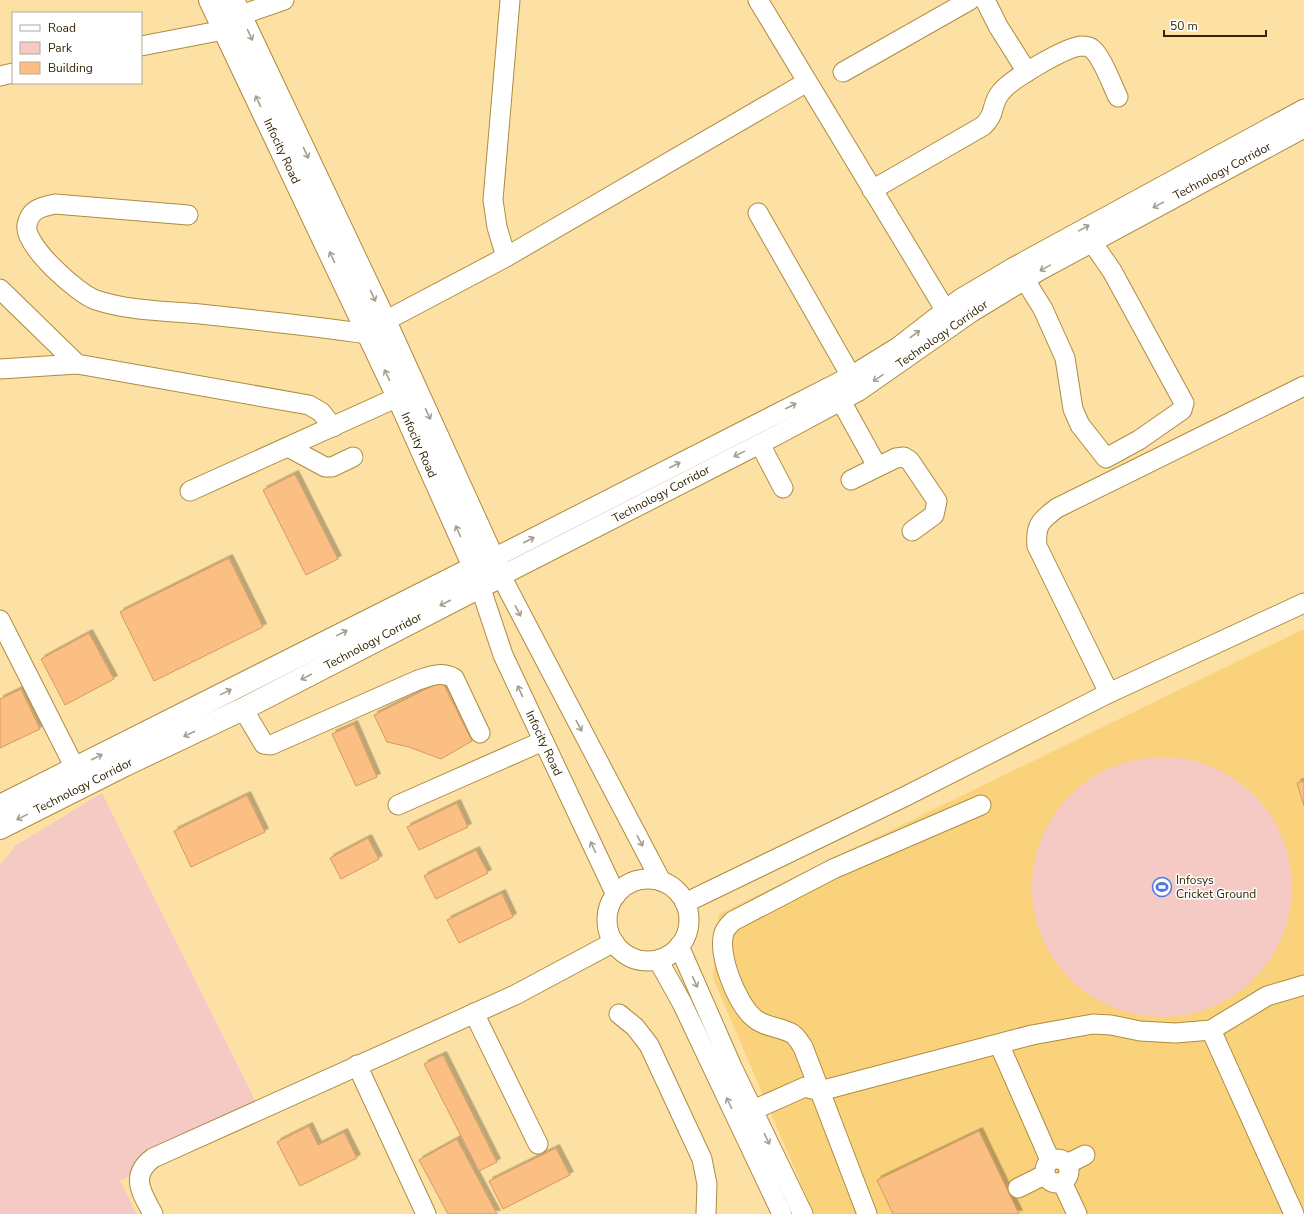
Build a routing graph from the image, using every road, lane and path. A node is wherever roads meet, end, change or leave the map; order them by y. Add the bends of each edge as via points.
1 (210, 0) edge
2 (284, 0) edge
3 (510, 0) edge
4 (758, 0) edge
5 (970, 0) edge
6 (985, 0) edge
7 (237, 8) edge
8 (224, 30) junction
9 (142, 46) edge
10 (844, 72) dead end
11 (1027, 72) junction
12 (12, 73) edge
13 (0, 76) edge
14 (807, 82) junction
15 (1118, 97) dead end
16 (1304, 110) edge
17 (1304, 128) edge
18 (872, 190) junction
19 (758, 213) dead end
20 (188, 215) dead end
21 (1092, 242) junction
22 (506, 258) junction
23 (1024, 280) junction
24 (0, 289) edge
25 (950, 318) junction
26 (385, 320) junction
27 (368, 334) junction
28 (77, 364) junction
29 (0, 369) edge
30 (851, 376) junction
31 (1304, 386) edge
32 (398, 397) junction
33 (841, 401) junction
34 (333, 427) junction
35 (760, 444) junction
36 (288, 447) junction
37 (353, 457) dead end
38 (877, 466) junction
39 (851, 480) dead end
40 (783, 488) dead end
41 (190, 491) dead end
42 (912, 531) dead end
43 (498, 567) junction
44 (477, 576) junction
45 (1304, 602) edge
46 (0, 620) edge
47 (1109, 693) junction
48 (243, 709) junction
49 (480, 733) dead end
50 (543, 741) junction
51 (75, 768) junction
52 (398, 805) dead end
53 (980, 805) dead end
54 (0, 806) edge
55 (0, 828) edge
56 (661, 882) junction
57 (616, 895) junction
58 (685, 903) junction
59 (614, 942) junction
60 (679, 946) junction
61 (658, 960) junction
62 (1304, 985) edge
63 (474, 1013) junction
64 (619, 1014) dead end
65 (1210, 1030) junction
66 (999, 1044) junction
67 (357, 1065) junction
68 (820, 1091) junction
69 (753, 1110) junction
70 (538, 1144) dead end
71 (1085, 1155) dead end
72 (1054, 1166) junction
73 (1018, 1188) dead end
74 (153, 1214) edge
75 (426, 1214) edge
76 (706, 1214) edge
77 (782, 1214) edge
78 (803, 1214) edge
79 (867, 1214) edge
80 (1077, 1214) edge
81 (1294, 1214) edge

1 - 8 main road, Infocity Road
2 - 7 street
3 - 22 street via 493,200 497,227
4 - 14 street
5 - 10 street
6 - 11 street
7 -> 26 main road, Infocity Road
8 - 9 street
27 -> 8 main road, Infocity Road
11 - 15 street via 1073,48 1091,48 1099,58
11 - 18 street via 999,94 991,119 983,126
12 - 13 street
14 - 18 street
14 - 22 street
25 -> 16 street via 960,299 1007,271
17 -> 21 street, Technology Corridor
18 - 25 street
19 - 30 street
20 - 27 street via 55,204 38,207 30,215 26,227 29,237 42,256 82,293 95,300 125,307
21 -> 23 street, Technology Corridor
21 - 23 street via 1112,271 1184,403 1182,410 1139,440 1106,458 1080,425 1073,409 1065,358 1043,309
22 - 26 street
23 - 25 street, Technology Corridor
24 - 28 street
30 -> 25 street
25 -> 33 street, Technology Corridor via 859,391
26 -> 43 main road, Infocity Road
32 -> 27 main road, Infocity Road
28 - 29 street
28 - 34 street via 309,405 321,412
43 -> 30 street
31 - 47 street via 1057,508 1043,519 1036,532 1037,546
32 - 34 street
44 -> 32 main road, Infocity Road
33 - 35 street, Technology Corridor
33 - 38 street
34 - 36 street
35 - 40 street
35 -> 43 street, Technology Corridor
36 - 37 street via 325,466 332,467
36 - 41 street
38 - 39 street
38 - 42 street via 904,457 910,461 933,493 937,501 934,515
43 - 44 main road
43 -> 56 street, Infocity Road
44 -> 48 main road, Technology Corridor
50 -> 44 street, Infocity Road via 502,655
51 -> 44 main road
45 - 47 street
46 - 51 street
47 - 58 street via 906,796
48 - 49 street via 264,744 271,745 418,680 446,674 454,678
48 -> 55 main road, Technology Corridor
50 - 52 street
57 -> 50 street, Infocity Road
51 - 54 main road
53 - 68 street via 833,869 733,921 724,932 724,964 742,1003 754,1018 792,1033 803,1047
56 - 57 street via 636,881 625,886
56 - 58 street via 675,890
57 - 59 street via 607,916 608,928
58 - 60 street via 688,925 686,936
59 - 61 street via 624,954 633,959
59 - 63 street via 515,995
60 - 61 street via 670,955
60 -> 69 street
77 -> 61 street via 682,1003
62 - 65 street via 1267,996
63 - 67 street
63 - 70 street
64 - 76 street via 635,1027 649,1046 702,1159 707,1184
65 - 66 street via 1162,1032 1093,1024
65 - 81 street
66 - 68 street
66 - 72 street
67 - 74 street via 150,1161 138,1181
67 - 75 street
68 - 69 street via 805,1087
68 - 79 street
69 -> 78 street
71 - 72 street
72 - 73 street
72 - 80 street via 1051,1182 1062,1182

